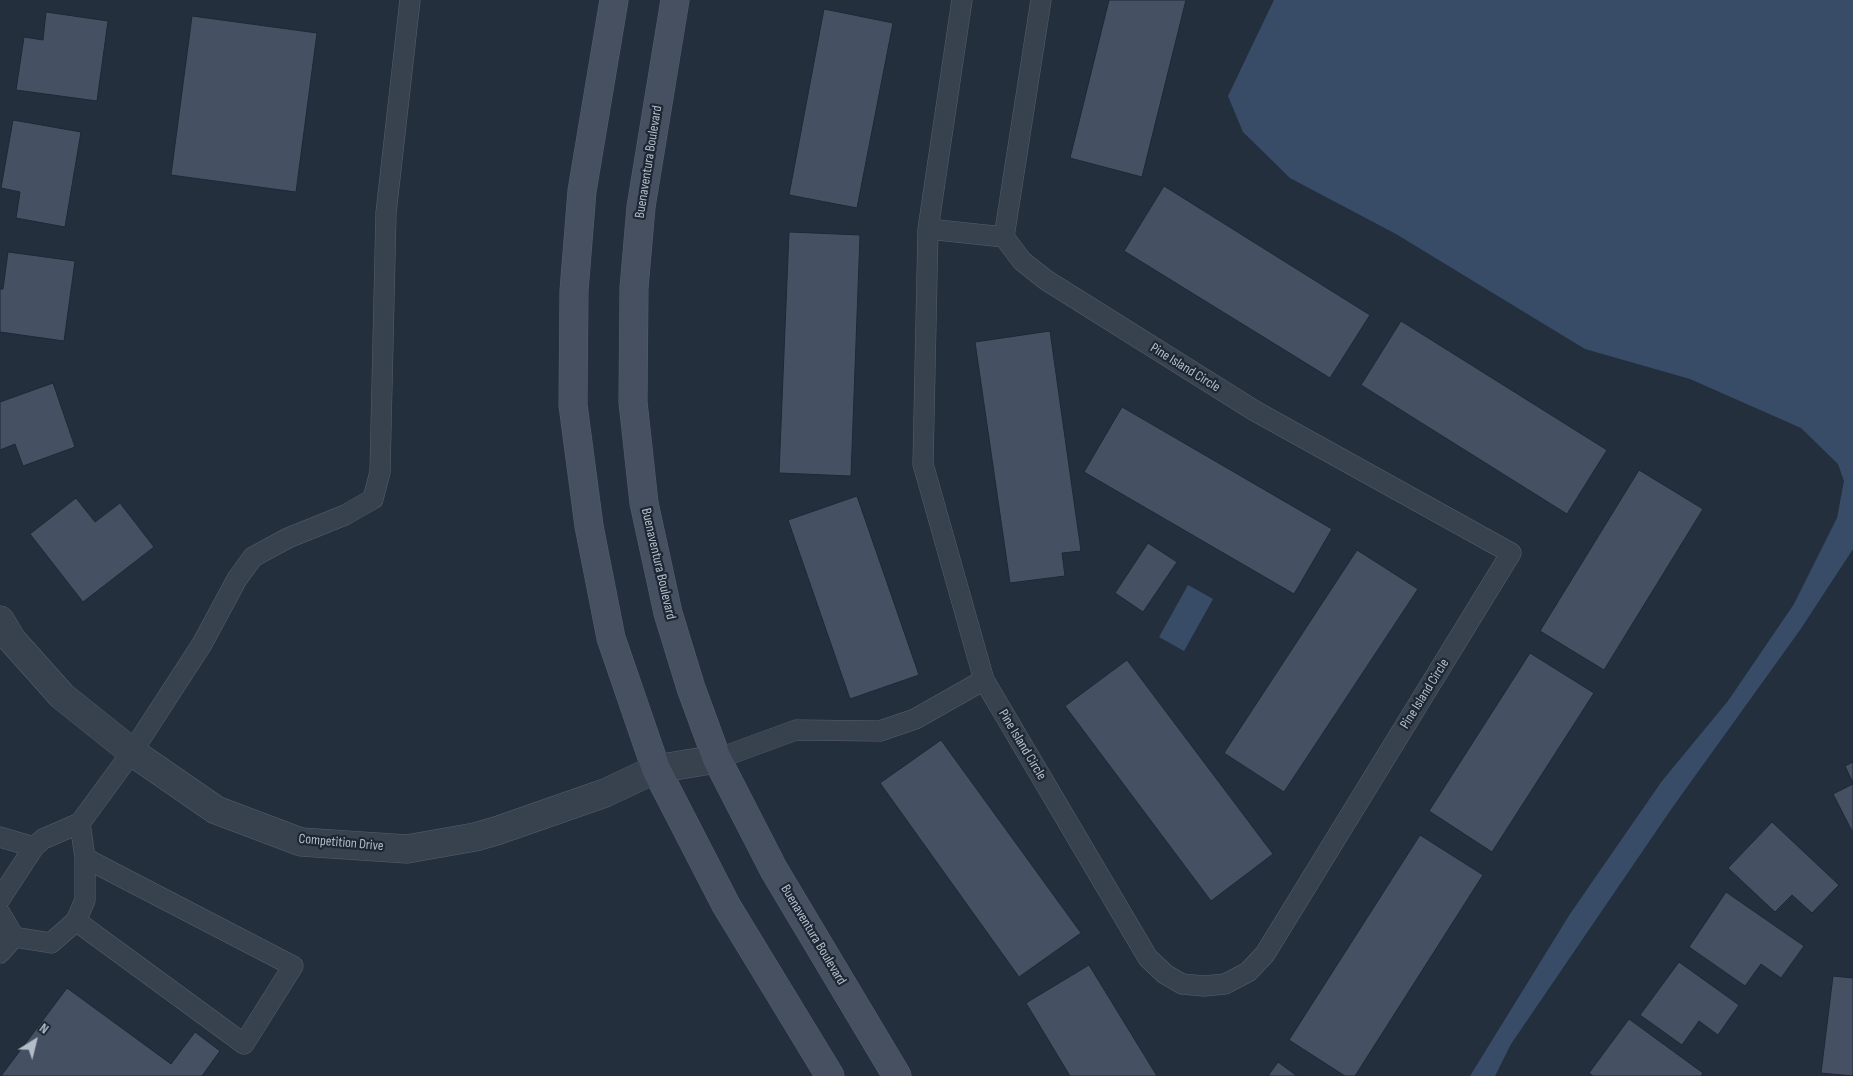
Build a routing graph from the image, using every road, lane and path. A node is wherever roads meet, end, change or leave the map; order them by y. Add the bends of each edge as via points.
1 (410, 0) edge
2 (614, 0) edge
3 (675, 0) edge
4 (962, 0) edge
5 (1041, 0) edge
6 (928, 229) junction
7 (1004, 237) junction
8 (0, 620) edge
9 (984, 680) junction
10 (132, 752) junction
11 (717, 759) junction
12 (656, 769) junction
13 (80, 823) junction
14 (0, 837) edge
15 (34, 847) junction
16 (85, 858) junction
17 (0, 900) edge
18 (0, 913) edge
19 (76, 920) junction
20 (7, 935) edge
21 (0, 953) edge
22 (830, 1076) edge
23 (897, 1076) edge

1 - 10 lane via 386,213 380,472 373,499 252,557 202,644
2 - 12 main road via 582,190 574,291 573,405 589,526 611,638
3 - 11 main road, Buenaventura Boulevard via 641,207 634,288 633,402 644,503 668,613
4 - 6 lane, Pine Island Circle
5 - 7 lane
6 - 7 lane
6 - 9 lane, Pine Island Circle via 924,464
7 - 9 lane, Pine Island Circle via 1022,260 1046,280 1246,406 1511,553 1265,954 1248,972 1225,984 1182,984 1164,974 1148,958
8 - 10 street, Competition Drive via 12,640 62,696
9 - 11 lane via 915,719 880,731 796,730
10 - 12 street, Competition Drive via 216,810 301,842 407,849 496,831 605,793
10 - 13 lane
11 - 12 street, Competition Drive
11 - 23 main road, Buenaventura Boulevard via 774,870
12 - 22 main road via 726,905
13 - 15 lane via 43,839
13 - 16 lane
14 - 15 lane
15 - 17 lane
16 - 19 lane via 85,900
16 - 19 lane via 293,966 244,1044
18 - 20 lane
19 - 20 lane via 51,943
20 - 21 lane

